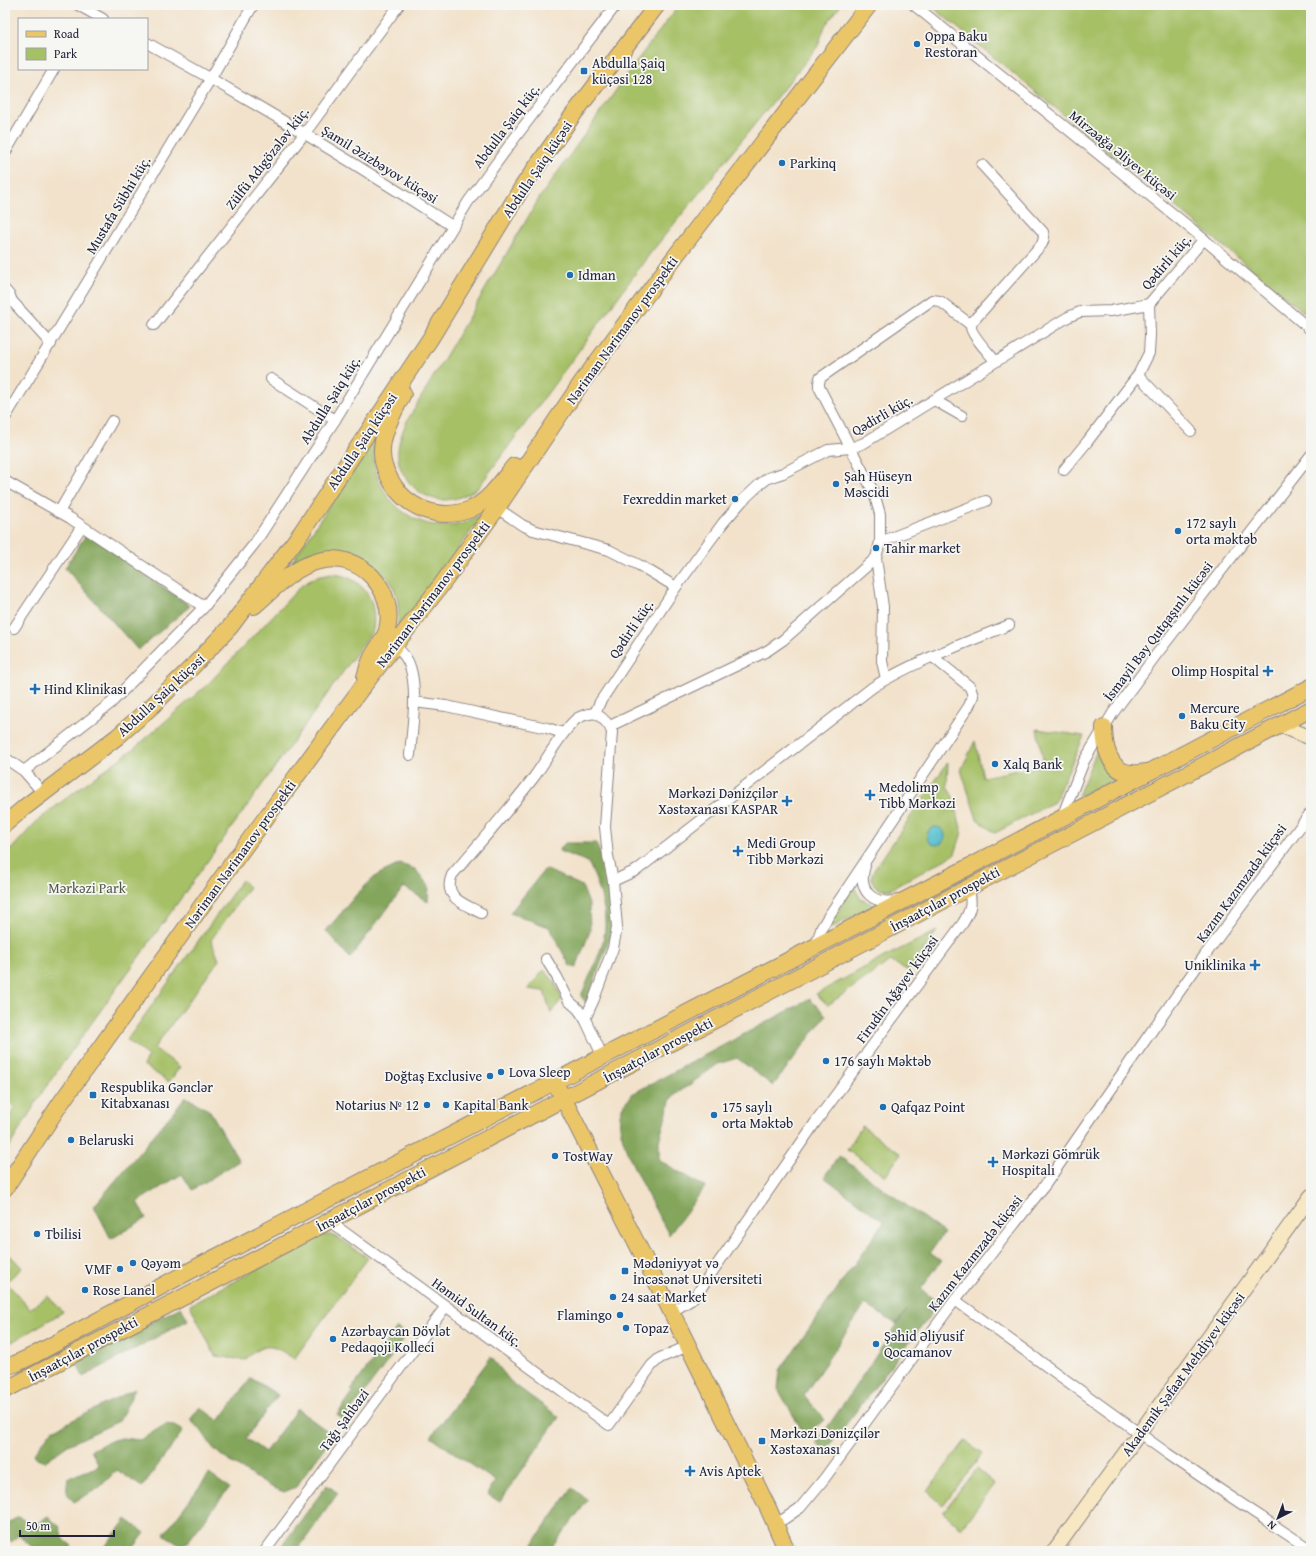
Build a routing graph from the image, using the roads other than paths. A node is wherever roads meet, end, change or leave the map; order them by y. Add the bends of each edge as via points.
1 (78, 5) edge
2 (252, 5) edge
3 (399, 5) edge
4 (616, 5) edge
5 (657, 5) edge
6 (869, 5) edge
7 (914, 5) edge
8 (87, 12) edge
9 (101, 18) edge
10 (148, 44) edge
11 (53, 70) edge
12 (211, 78) junction
13 (305, 133) junction
14 (5, 153) edge
15 (982, 165) dead end
16 (452, 226) junction
17 (1204, 239) junction
18 (5, 290) edge
19 (1149, 304) junction
20 (154, 325) dead end
21 (971, 325) junction
22 (1311, 330) edge
23 (430, 339) junction
24 (51, 344) junction
25 (996, 361) junction
26 (1138, 375) junction
27 (271, 379) dead end
28 (582, 382) junction
29 (934, 400) junction
30 (962, 416) dead end
31 (5, 418) edge
32 (335, 420) junction
33 (112, 421) dead end
34 (1191, 431) dead end
35 (851, 448) junction
36 (1311, 455) edge
37 (1064, 470) dead end
38 (5, 481) edge
39 (986, 501) dead end
40 (497, 508) junction
41 (59, 512) junction
42 (82, 526) junction
43 (880, 542) junction
44 (876, 558) junction
45 (676, 587) junction
46 (204, 607) junction
47 (1009, 625) dead end
48 (230, 627) junction
49 (14, 628) dead end
50 (396, 646) junction
51 (933, 656) junction
52 (886, 679) junction
53 (1311, 687) edge
54 (360, 690) junction
55 (414, 702) junction
56 (1311, 709) edge
57 (595, 713) junction
58 (1280, 725) junction
59 (610, 726) junction
60 (1104, 727) junction
61 (563, 733) junction
62 (1311, 738) edge
63 (410, 755) dead end
64 (5, 758) edge
65 (24, 771) junction
66 (1152, 771) junction
67 (43, 792) junction
68 (1311, 812) edge
69 (1062, 816) junction
70 (5, 824) edge
71 (869, 856) junction
72 (613, 880) junction
73 (968, 887) junction
74 (914, 895) junction
75 (481, 913) dead end
76 (815, 947) junction
77 (546, 959) dead end
78 (585, 1019) junction
79 (603, 1057) junction
80 (628, 1066) junction
81 (555, 1082) junction
82 (595, 1083) junction
83 (564, 1099) junction
84 (8, 1178) edge
85 (1311, 1196) edge
86 (329, 1221) junction
87 (955, 1300) junction
88 (446, 1306) junction
89 (671, 1312) junction
90 (688, 1346) junction
91 (5, 1367) edge
92 (5, 1390) edge
93 (1139, 1434) junction
94 (775, 1523) junction
95 (1311, 1550) edge
96 (265, 1551) edge
97 (787, 1551) edge
98 (1054, 1551) edge

1 - 8 street
2 - 12 street, Mustafa Sübhi küç.
3 - 13 street, Zülfü Adıgözələv küç.
4 - 16 street, Abdulla Şaiq küç. via 514,139
5 - 23 main road, Abdulla Şaiq küçəsi via 573,115 523,186
6 - 28 main road, Nəriman Nərimanov prospekti
7 - 17 street, Mirzəağa Əliyev küçəsi
8 - 9 street
10 - 12 street, Şamil Əzizbəyov küçəsi
11 - 14 street
12 - 13 street, Şamil Əzizbəyov küçəsi
12 - 24 street, Mustafa Sübhi küç.
13 - 16 street, Şamil Əzizbəyov küçəsi
13 - 20 street, Zülfü Adıgözələv küç.
15 - 21 street via 1043,232 1044,238 1042,244
16 - 32 street, Abdulla Şaiq küç.
17 - 19 street, Qədirli küç.
17 - 22 street, Mirzəağa Əliyev küçəsi
18 - 24 street
19 - 25 street, Qədirli küç. via 1111,311 1080,312
19 - 26 street via 1149,353
21 - 25 street via 976,337
21 - 35 street via 940,301 932,300 820,378 819,387
23 - 28 main road via 388,425 382,453 384,468 404,498 420,509 437,514 456,514 480,504 499,485
23 - 48 main road, Abdulla Şaiq küçəsi via 301,533
24 - 31 street, Mustafa Sübhi küç.
25 - 29 street, Qədirli küç.
26 - 34 street
26 - 37 street
27 - 32 street
28 - 40 main road, Nəriman Nərimanov prospekti
29 - 30 street
29 - 35 street, Qədirli küç. via 864,443
32 - 46 street, Abdulla Şaiq küç. via 255,543
33 - 41 street
35 - 43 street via 874,493 880,514
35 - 45 street, Qədirli küç. via 828,450 768,478 759,485 723,523
36 - 60 street, İsmayil Bəy Qutqaşınlı kücəsi
38 - 41 street
39 - 43 street
40 - 45 street via 533,530 609,550 639,564
40 - 50 main road, Nəriman Nərimanov prospekti
41 - 42 street
42 - 46 street
42 - 49 street
43 - 44 street
44 - 52 street via 883,607 882,661
44 - 59 street via 783,640 767,651
45 - 57 street, Qədirli küç.
46 - 65 street, Abdulla Şaiq küç. via 111,703
47 - 51 street
48 - 54 main road via 289,576 306,565 330,559 356,564 370,574 380,586 386,599 388,615 387,630 372,658
48 - 67 main road, Abdulla Şaiq küçəsi via 152,706 111,741
50 - 54 main road, Nəriman Nərimanov prospekti
50 - 55 street via 406,658 410,669
51 - 52 street
51 - 71 street via 970,687 973,696 969,706
52 - 72 street via 637,870
53 - 66 main road, İnşaatçılar prospekti
54 - 84 main road, Nəriman Nərimanov prospekti
55 - 61 street via 446,706
55 - 63 street
56 - 58 main road, İnşaatçılar prospekti
57 - 59 street via 604,718
57 - 61 street via 577,718
58 - 62 street
58 - 73 main road, İnşaatçılar prospekti
59 - 72 street via 612,741 605,827
60 - 66 main road via 1106,750 1122,771
60 - 69 street, İsmayil Bəy Qutqaşınlı kücəsi via 1084,761
61 - 75 street via 536,775 448,882 449,890 455,898
64 - 65 street
65 - 67 street
66 - 69 main road, İnşaatçılar prospekti
67 - 70 main road, Abdulla Şaiq küçəsi
68 - 87 street, Kazım Kazımzadə küçəsi via 1196,968 1045,1185
69 - 74 main road, İnşaatçılar prospekti
71 - 74 street via 862,878 868,894 883,901
71 - 76 street via 828,917
72 - 78 street via 617,927 613,948
73 - 80 main road, İnşaatçılar prospekti
73 - 89 street, Firudin Ağayev küçəsi via 972,906 963,923 815,1123 699,1291 691,1300
74 - 76 main road, İnşaatçılar prospekti
76 - 79 main road, İnşaatçılar prospekti
77 - 78 street via 569,1001
78 - 79 street
79 - 80 main road
79 - 81 main road, İnşaatçılar prospekti
79 - 82 main road
80 - 82 main road, İnşaatçılar prospekti
81 - 83 main road
81 - 91 main road, İnşaatçılar prospekti via 201,1265 32,1356
82 - 83 main road, İnşaatçılar prospekti
83 - 86 main road, İnşaatçılar prospekti
83 - 89 main road
85 - 93 street, Akademik Şəfaət Mehdiyev küçəsi
86 - 88 street, Həmid Sultan küç.
86 - 92 main road, İnşaatçılar prospekti
87 - 93 street
87 - 94 street, Kazım Kazımzadə küçəsi via 812,1494 800,1508
88 - 90 street, Həmid Sultan küç. via 609,1425 652,1365 660,1358
88 - 96 street, Tağı Şahbazi
89 - 90 main road
90 - 94 main road
93 - 95 street
93 - 98 street, Akademik Şəfaət Mehdiyev küçəsi
94 - 97 main road

